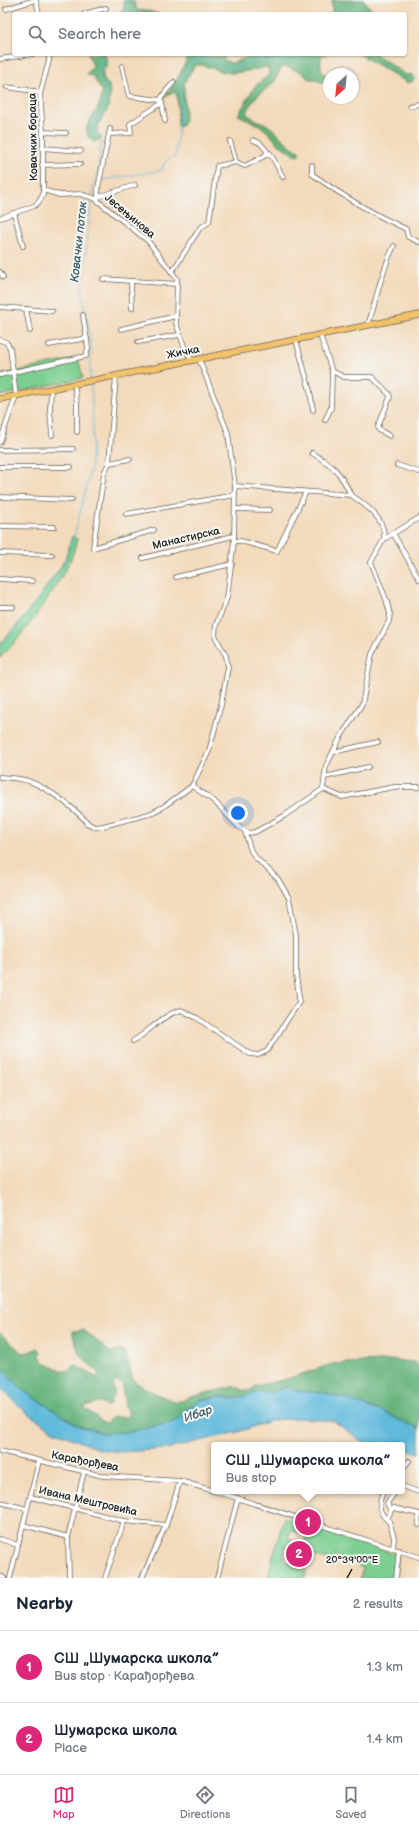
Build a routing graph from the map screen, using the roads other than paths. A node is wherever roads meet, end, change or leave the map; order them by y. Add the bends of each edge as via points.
1 (36, 0) edge
2 (106, 8) dead end
3 (6, 9) dead end
4 (39, 12) edge
5 (91, 12) edge
6 (20, 56) edge
7 (50, 56) edge
8 (0, 59) edge
9 (122, 66) dead end
10 (174, 82) dead end
11 (7, 87) dead end
12 (40, 92) junction
13 (161, 101) junction
14 (419, 104) edge
15 (409, 106) dead end
16 (165, 121) dead end
17 (43, 132) junction
18 (66, 133) dead end
19 (253, 140) dead end
20 (230, 141) dead end
21 (42, 148) junction
22 (81, 152) dead end
23 (266, 155) junction
24 (236, 162) junction
25 (80, 164) dead end
26 (42, 165) junction
27 (312, 165) dead end
28 (283, 177) dead end
29 (135, 185) dead end
30 (43, 190) junction
31 (96, 199) junction
32 (14, 213) junction
33 (0, 218) edge
34 (419, 242) edge
35 (23, 246) dead end
36 (394, 246) dead end
37 (0, 272) edge
38 (172, 272) junction
39 (3, 277) dead end
40 (103, 279) dead end
41 (131, 282) junction
42 (178, 284) junction
43 (0, 307) edge
44 (132, 308) dead end
45 (26, 309) junction
46 (52, 311) dead end
47 (83, 315) dead end
48 (419, 315) edge
49 (176, 316) junction
50 (368, 325) junction
51 (121, 329) dead end
52 (30, 331) dead end
53 (179, 335) junction
54 (320, 335) junction
55 (87, 338) junction
56 (0, 340) edge
57 (296, 340) junction
58 (138, 342) dead end
59 (49, 345) dead end
60 (199, 360) junction
61 (192, 361) junction
62 (332, 371) junction
63 (13, 373) junction
64 (0, 375) edge
65 (116, 376) junction
66 (74, 384) junction
67 (51, 389) junction
68 (16, 396) junction
69 (0, 399) edge
70 (313, 410) dead end
71 (326, 420) dead end
72 (78, 432) dead end
73 (52, 436) dead end
74 (390, 436) dead end
75 (0, 442) edge
76 (73, 449) dead end
77 (0, 450) edge
78 (312, 453) dead end
79 (130, 459) dead end
80 (109, 463) junction
81 (397, 465) dead end
82 (71, 466) dead end
83 (0, 467) edge
84 (419, 472) edge
85 (235, 486) junction
86 (306, 492) junction
87 (235, 495) junction
88 (351, 495) junction
89 (0, 497) edge
90 (72, 500) dead end
91 (235, 509) junction
92 (270, 510) dead end
93 (126, 514) dead end
94 (419, 518) edge
95 (0, 526) edge
96 (54, 527) dead end
97 (154, 530) dead end
98 (393, 533) junction
99 (234, 539) junction
100 (384, 539) junction
101 (0, 553) edge
102 (52, 555) dead end
103 (142, 558) dead end
104 (232, 564) junction
105 (176, 577) dead end
106 (0, 579) edge
107 (419, 579) edge
108 (32, 581) dead end
109 (0, 607) edge
110 (13, 607) dead end
111 (378, 742) dead end
112 (333, 752) junction
113 (368, 766) dead end
114 (0, 777) edge
115 (325, 777) junction
116 (192, 786) junction
117 (419, 787) edge
118 (323, 789) junction
119 (244, 832) junction
120 (133, 1041) dead end
121 (0, 1451) edge
122 (39, 1461) junction
123 (409, 1461) dead end
124 (405, 1466) edge
125 (84, 1472) junction
126 (180, 1481) junction
127 (405, 1487) edge
128 (211, 1490) edge
129 (419, 1492) edge
130 (225, 1494) edge
131 (382, 1494) edge
132 (394, 1494) edge
133 (31, 1497) junction
134 (238, 1498) junction
135 (0, 1502) edge
136 (75, 1508) junction
137 (27, 1509) junction
138 (391, 1511) junction
139 (419, 1514) edge
140 (124, 1521) junction
141 (388, 1522) junction
142 (23, 1525) junction
143 (166, 1525) junction
144 (419, 1525) edge
145 (68, 1537) junction
146 (0, 1539) edge
147 (18, 1545) junction
148 (393, 1548) junction
149 (399, 1550) junction
150 (419, 1557) edge
151 (0, 1576) edge
152 (4, 1578) edge
153 (10, 1578) edge
154 (69, 1578) edge
155 (105, 1578) edge
156 (142, 1578) edge
157 (219, 1578) edge
158 (396, 1578) edge

1 - 3 street
1 - 4 street
2 - 5 street
6 - 8 street
7 - 12 street, Ковачких бораца
9 - 13 street via 129,96
10 - 13 street
11 - 12 street
12 - 17 street, Ковачких бораца
13 - 16 street
13 - 31 street via 130,124 131,133 110,132
14 - 15 street
17 - 18 street
17 - 21 street, Ковачких бораца
19 - 23 street via 265,148
20 - 24 street
21 - 22 street
21 - 26 street, Ковачких бораца
23 - 24 street via 245,166
23 - 28 street via 270,153
24 - 38 street via 217,166 210,222 200,228
25 - 26 street
26 - 30 street, Ковачких бораца
27 - 34 street via 312,174 323,182 376,216 406,229 408,237
29 - 31 street, Јесењинова
30 - 31 street, Јесењинова via 60,195 80,194
30 - 32 street, Ковачких бораца via 38,203
31 - 38 street, Јесењинова via 148,241
32 - 33 street, Ковачких бораца
32 - 35 street
36 - 50 street
37 - 39 street
38 - 42 street, Јесењинова
40 - 41 street
41 - 42 street
41 - 44 street
42 - 49 street
43 - 45 street
45 - 46 street
45 - 52 street
47 - 55 street
48 - 50 main road, Жичка
49 - 51 street
49 - 53 street
50 - 54 main road, Жичка
53 - 58 street
53 - 61 street
54 - 57 main road, Жичка
54 - 62 street
55 - 59 street
55 - 63 street via 86,356
56 - 63 street via 9,346
57 - 60 main road, Жичка
57 - 70 street
60 - 61 main road, Жичка
60 - 85 street via 228,433
61 - 65 main road, Жичка
62 - 71 street via 331,408
62 - 74 street via 344,377 372,377 389,394 378,427
63 - 64 street
63 - 68 street
65 - 66 main road, Жичка
65 - 80 street
66 - 67 main road, Жичка
66 - 72 street
67 - 68 main road, Жичка
67 - 73 street
68 - 69 main road, Жичка
68 - 75 street
76 - 77 street
78 - 88 street via 330,463 338,471
79 - 80 street
80 - 97 street via 104,473 93,548
81 - 84 street
82 - 83 street
85 - 86 street
85 - 87 street
86 - 88 street
86 - 99 street via 277,551
87 - 91 street
87 - 93 street
88 - 100 street via 376,516 382,527
89 - 90 street
91 - 92 street
91 - 99 street
94 - 98 street
95 - 96 street
98 - 100 street
98 - 107 street
99 - 103 street, Манастирска
99 - 104 street
100 - 112 street via 371,562 386,598 389,621 372,654 362,704
101 - 102 street
104 - 105 street
104 - 116 street via 227,598 216,625 215,636 226,656 228,667 209,751
106 - 108 street
109 - 110 street
111 - 112 street
112 - 115 street via 326,766
113 - 115 street
114 - 116 street via 32,782 68,804 88,824 104,826 149,814
115 - 118 street
116 - 119 street via 214,800
117 - 118 street via 388,787 342,797
118 - 119 street via 256,832
119 - 120 street via 256,858 278,879 289,898 296,935 299,1002 267,1051 258,1055 250,1054 181,1010 165,1016
121 - 122 street, Карађорђева
122 - 125 street, Карађорђева
122 - 133 street
123 - 124 street
125 - 126 street, Карађорђева via 103,1476
125 - 136 street
126 - 128 street, Карађорђева
126 - 143 street
127 - 129 street
130 - 134 street, Карађорђева
131 - 141 street via 378,1502
132 - 138 street via 387,1503
133 - 136 street, Ивана Мештровића
133 - 137 street
134 - 148 street, Карађорђева
134 - 157 street
135 - 137 street
136 - 140 street, Ивана Мештровића
136 - 145 street
137 - 142 street
138 - 139 street via 394,1508
138 - 141 street
139 - 144 street
140 - 143 street, Ивана Мештровића
140 - 155 street
141 - 148 street via 394,1537
142 - 145 street
142 - 147 street
143 - 156 street
145 - 154 street
146 - 147 street
147 - 153 street
148 - 149 street, Карађорђева
149 - 150 street, Карађорђева
149 - 158 street
151 - 152 street

